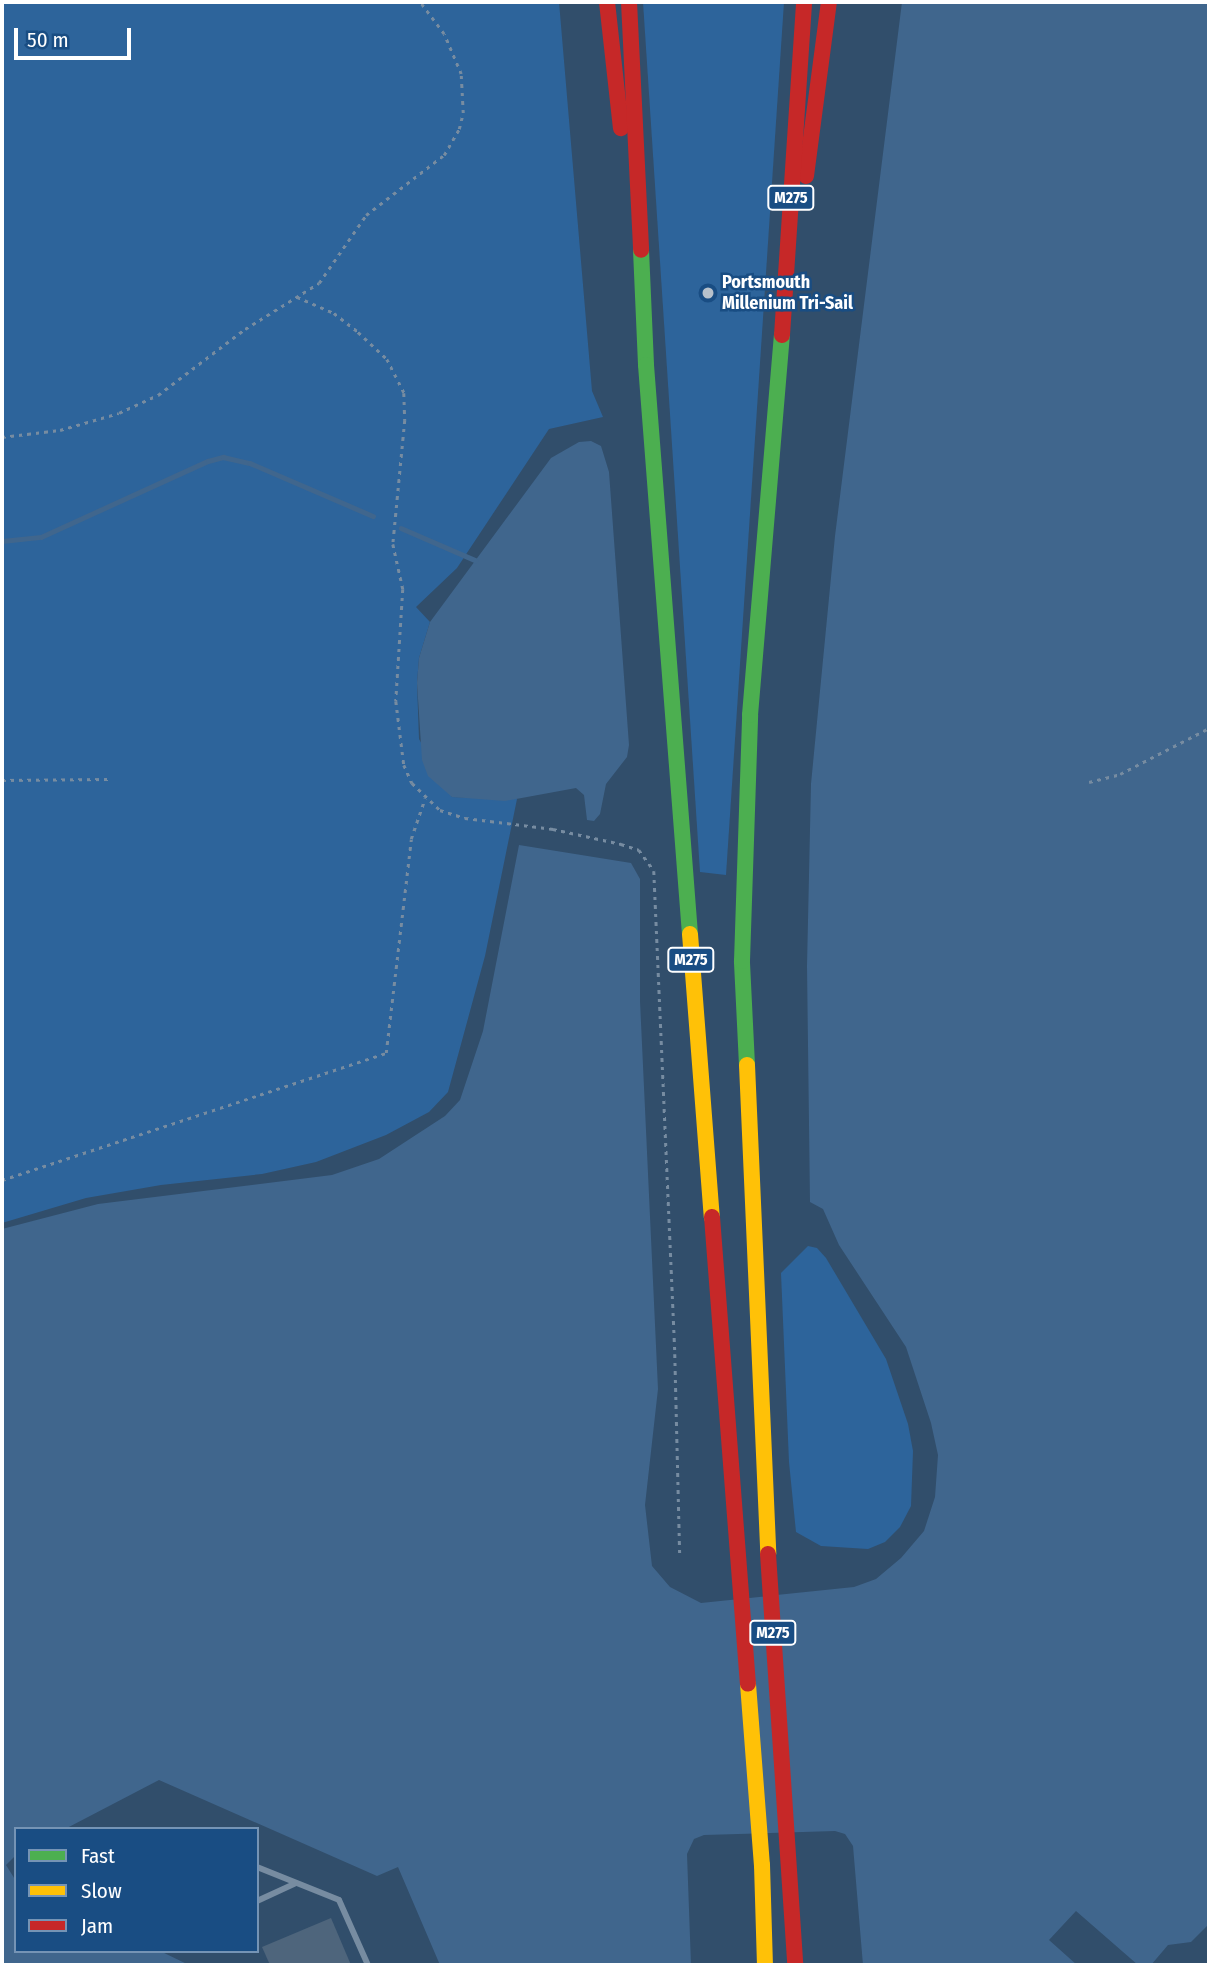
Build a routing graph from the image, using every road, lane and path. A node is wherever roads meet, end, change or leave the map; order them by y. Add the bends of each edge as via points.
1 (420, 2) edge
2 (607, 2) edge
3 (629, 2) edge
4 (804, 2) edge
5 (829, 2) edge
6 (297, 298) junction
7 (646, 365) junction
8 (778, 395) junction
9 (2, 437) edge
10 (1209, 728) edge
11 (109, 779) dead end
12 (2, 780) edge
13 (1089, 782) dead end
14 (425, 798) junction
15 (2, 1180) edge
16 (680, 1556) dead end
17 (259, 1868) edge
18 (294, 1884) junction
19 (259, 1900) edge
20 (368, 1965) edge
21 (765, 1965) edge
22 (795, 1965) edge

1 - 6 path via 444,34 461,74 459,129 444,155 366,215 319,283
2 - 7 highway, M275
3 - 7 highway
4 - 8 highway, M275
5 - 8 highway
6 - 9 path via 244,329 148,400 60,430
6 - 14 path via 334,313 358,332 387,359 404,393 393,526 403,589 397,701 404,765
7 - 21 highway, M275 via 762,1865
8 - 22 highway, M275 via 750,715 742,961 768,1551
10 - 13 path via 1120,774
11 - 12 path
14 - 15 path via 411,839 386,1053
14 - 16 path via 440,810 465,818 553,829 639,850 654,872
17 - 18 lane
18 - 19 lane
18 - 20 lane via 339,1900

